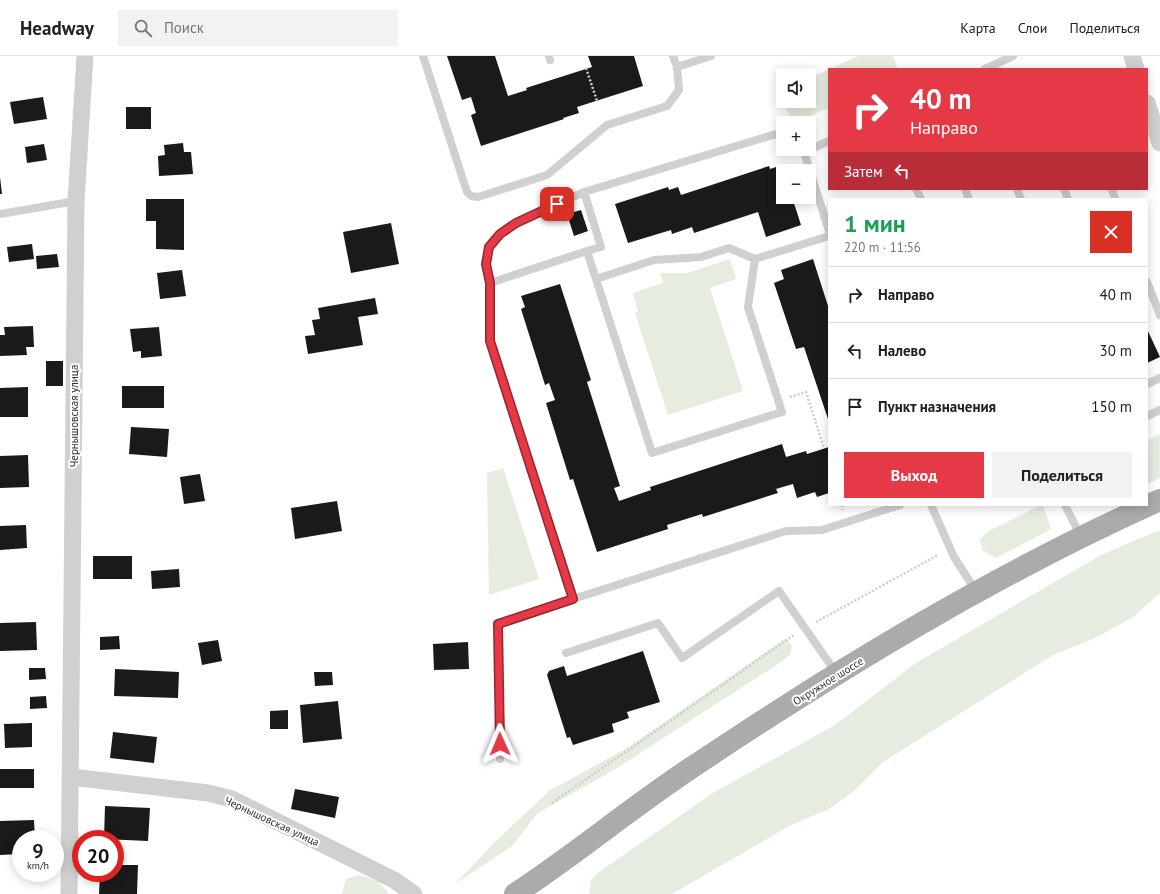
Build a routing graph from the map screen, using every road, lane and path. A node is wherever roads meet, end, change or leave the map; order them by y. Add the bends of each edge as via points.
1 (85, 56) edge
2 (423, 56) edge
3 (673, 56) edge
4 (711, 56) edge
5 (1132, 56) edge
6 (1009, 57) edge
7 (677, 67) junction
8 (586, 68) dead end
9 (987, 68) edge
10 (1136, 68) edge
11 (597, 101) dead end
12 (1148, 106) edge
13 (776, 134) edge
14 (828, 141) edge
15 (1160, 143) edge
16 (816, 146) edge
17 (803, 156) edge
18 (584, 192) junction
19 (76, 201) junction
20 (0, 214) edge
21 (828, 228) edge
22 (828, 236) edge
23 (587, 251) junction
24 (755, 259) junction
25 (596, 279) junction
26 (490, 283) junction
27 (1148, 285) edge
28 (1160, 316) edge
29 (1160, 378) edge
30 (1148, 384) edge
31 (778, 401) junction
32 (1160, 410) edge
33 (1148, 416) edge
34 (824, 448) dead end
35 (1160, 500) edge
36 (897, 506) edge
37 (931, 506) edge
38 (1066, 506) edge
39 (1147, 506) edge
40 (1148, 506) edge
41 (1081, 537) junction
42 (950, 548) junction
43 (976, 591) junction
44 (573, 599) junction
45 (805, 628) junction
46 (566, 653) dead end
47 (837, 675) junction
48 (500, 759) dead end
49 (71, 777) junction
50 (552, 803) dead end
51 (518, 893) edge
52 (68, 894) edge
53 (414, 894) edge

1 - 19 street, Чернышовская улица
2 - 7 lane via 467,192 478,197 547,175 607,125 667,106 679,90
3 - 7 lane
4 - 7 lane
5 - 10 street
6 - 9 lane
8 - 11 path
12 - 15 street
13 - 18 lane
14 - 16 lane
17 - 21 lane
18 - 23 lane via 601,247
18 - 26 lane via 516,223 500,234 489,247 486,264
19 - 20 lane
19 - 49 street, Чернышовская улица
22 - 24 lane
23 - 25 lane
23 - 26 lane
24 - 25 lane via 729,248 701,257 654,260
24 - 31 lane via 748,307
25 - 31 lane via 652,454 782,412
26 - 44 lane via 490,341
27 - 28 lane
29 - 30 lane
31 - 34 path via 806,392
32 - 33 lane
35 - 40 main road, Окружное шоссе
36 - 44 lane via 822,530 786,531
37 - 42 lane
38 - 41 lane
39 - 41 main road, Окружное шоссе
41 - 43 main road, Окружное шоссе
42 - 43 lane
42 - 45 path
43 - 47 main road, Окружное шоссе
44 - 48 lane via 498,624
45 - 46 lane via 779,591 682,658 658,623
45 - 47 lane
45 - 50 path
47 - 51 main road, Окружное шоссе via 684,773
49 - 52 street, Чернышовская улица
49 - 53 street, Чернышовская улица via 208,793 232,799 394,880

